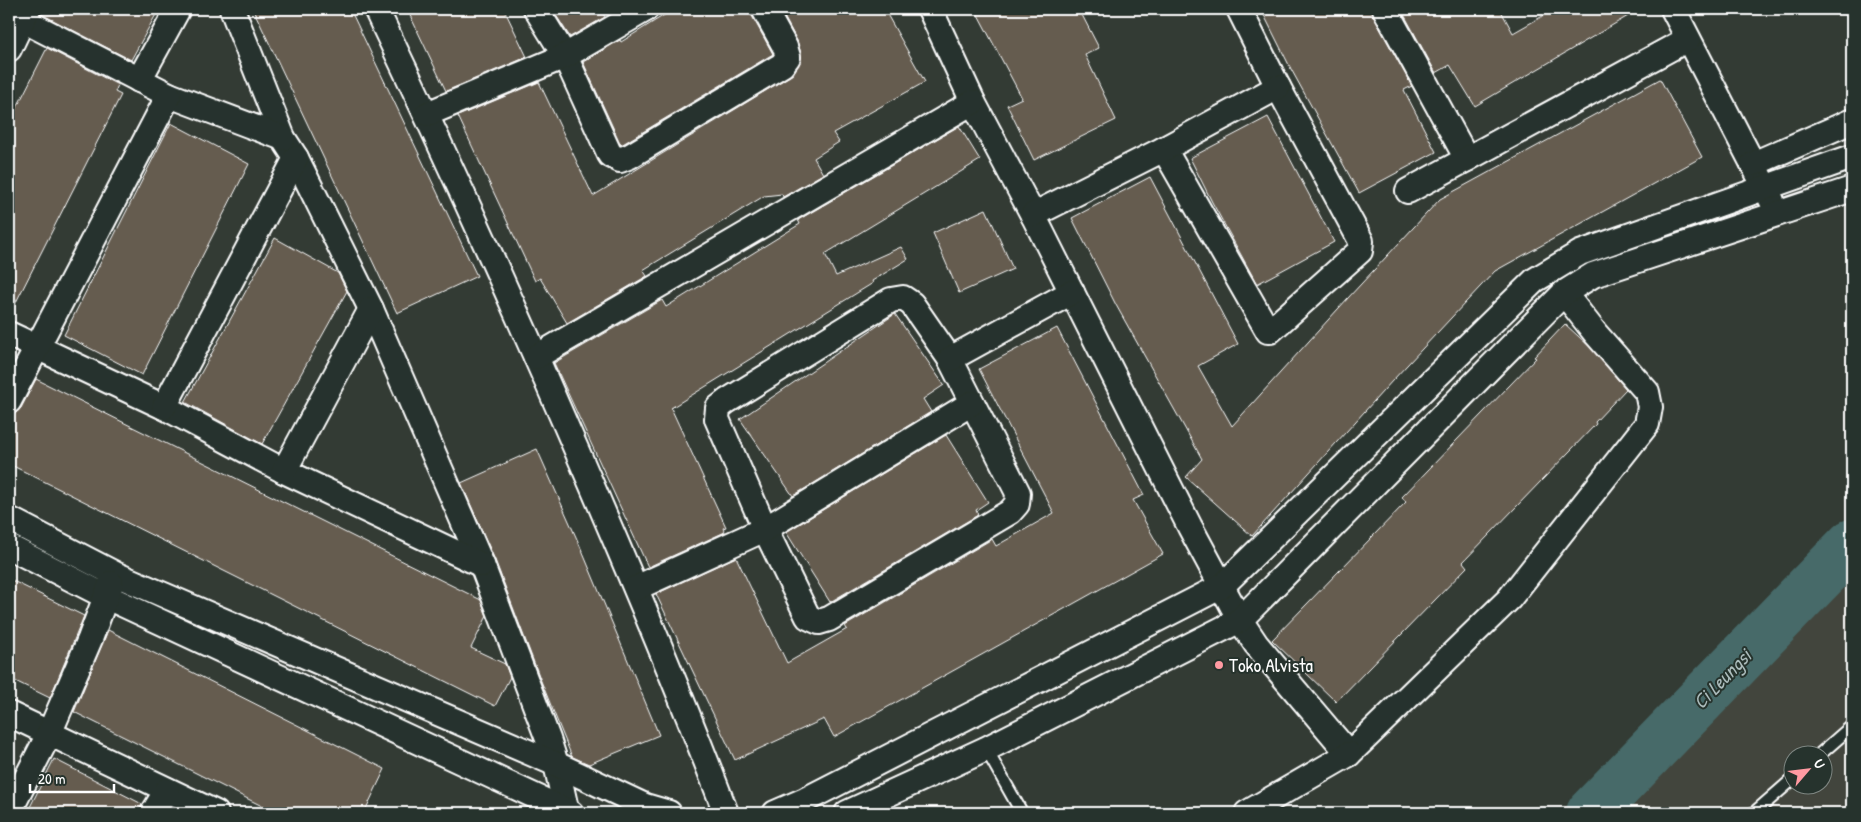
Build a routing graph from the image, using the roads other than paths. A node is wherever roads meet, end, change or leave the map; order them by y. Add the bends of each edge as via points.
1 (178, 9) edge
2 (232, 9) edge
3 (376, 9) edge
4 (536, 9) edge
5 (646, 9) edge
6 (764, 9) edge
7 (930, 9) edge
8 (1239, 9) edge
9 (1385, 9) edge
10 (1673, 9) edge
11 (20, 15) edge
12 (1688, 39) junction
13 (9, 49) edge
14 (564, 56) junction
15 (139, 80) junction
16 (1278, 87) junction
17 (169, 96) junction
18 (972, 102) junction
19 (427, 114) junction
20 (1852, 121) edge
21 (283, 138) junction
22 (1164, 149) junction
23 (1852, 157) edge
24 (296, 158) junction
25 (1467, 159) junction
26 (1753, 164) junction
27 (1765, 188) junction
28 (1852, 189) edge
29 (1408, 191) dead end
30 (1778, 214) junction
31 (1033, 215) junction
32 (1072, 292) junction
33 (1564, 293) junction
34 (371, 309) junction
35 (9, 334) edge
36 (37, 348) junction
37 (536, 357) junction
38 (950, 359) junction
39 (9, 401) edge
40 (972, 403) junction
41 (164, 407) junction
42 (284, 471) junction
43 (9, 520) edge
44 (765, 529) junction
45 (9, 547) edge
46 (482, 564) junction
47 (115, 574) junction
48 (1222, 586) junction
49 (636, 588) junction
50 (106, 596) junction
51 (1240, 620) junction
52 (9, 714) edge
53 (1852, 726) edge
54 (49, 734) junction
55 (1831, 744) edge
56 (986, 750) junction
57 (1349, 754) junction
58 (556, 764) junction
59 (1784, 787) edge
60 (167, 790) junction
61 (9, 812) edge
62 (153, 813) edge
63 (216, 813) edge
64 (568, 813) edge
65 (669, 813) edge
66 (726, 813) edge
67 (775, 813) edge
68 (847, 813) edge
69 (1022, 813) edge
70 (1248, 813) edge
71 (1754, 813) edge

1 - 15 street
2 - 21 street
3 - 19 street
4 - 14 street
5 - 14 street
6 - 14 street via 785,47 788,57 782,65 620,160 610,156
7 - 18 street
8 - 16 street
9 - 25 street
10 - 12 street
11 - 13 street
11 - 15 street
12 - 25 street
12 - 26 street
14 - 19 street
15 - 17 street
16 - 22 street
16 - 22 street via 1362,247 1270,331 1266,331
17 - 21 street
17 - 36 street
18 - 31 street
18 - 37 street
19 - 37 street
20 - 26 street
21 - 24 street
22 - 31 street
23 - 27 street
24 - 34 street
24 - 41 street
25 - 29 street
26 - 27 street
27 - 30 street
27 - 48 street via 1580,253 1535,280
28 - 30 street
30 - 33 street via 1593,275
31 - 32 street
32 - 38 street
32 - 48 street
33 - 51 street
33 - 57 street via 1647,392 1650,407 1647,424 1508,599
34 - 42 street
34 - 46 street
35 - 36 street
36 - 39 street
36 - 41 street
37 - 49 street
38 - 40 street
38 - 44 street via 912,304 903,298 891,300 718,408 717,419
40 - 44 street
40 - 44 street via 1018,493 1017,504 1010,512 819,622 808,617
41 - 42 street
42 - 46 street
43 - 47 street
44 - 49 street
45 - 50 street
46 - 58 street
47 - 50 street
47 - 58 street
48 - 51 street
48 - 67 street
49 - 66 street
50 - 54 street
50 - 64 street
51 - 56 street
51 - 57 street via 1256,644
52 - 54 street
53 - 55 lane
54 - 60 street
54 - 61 street
56 - 68 street
56 - 69 lane
57 - 70 street
58 - 64 street
58 - 65 street via 645,806
59 - 71 lane
60 - 62 street
60 - 63 street

